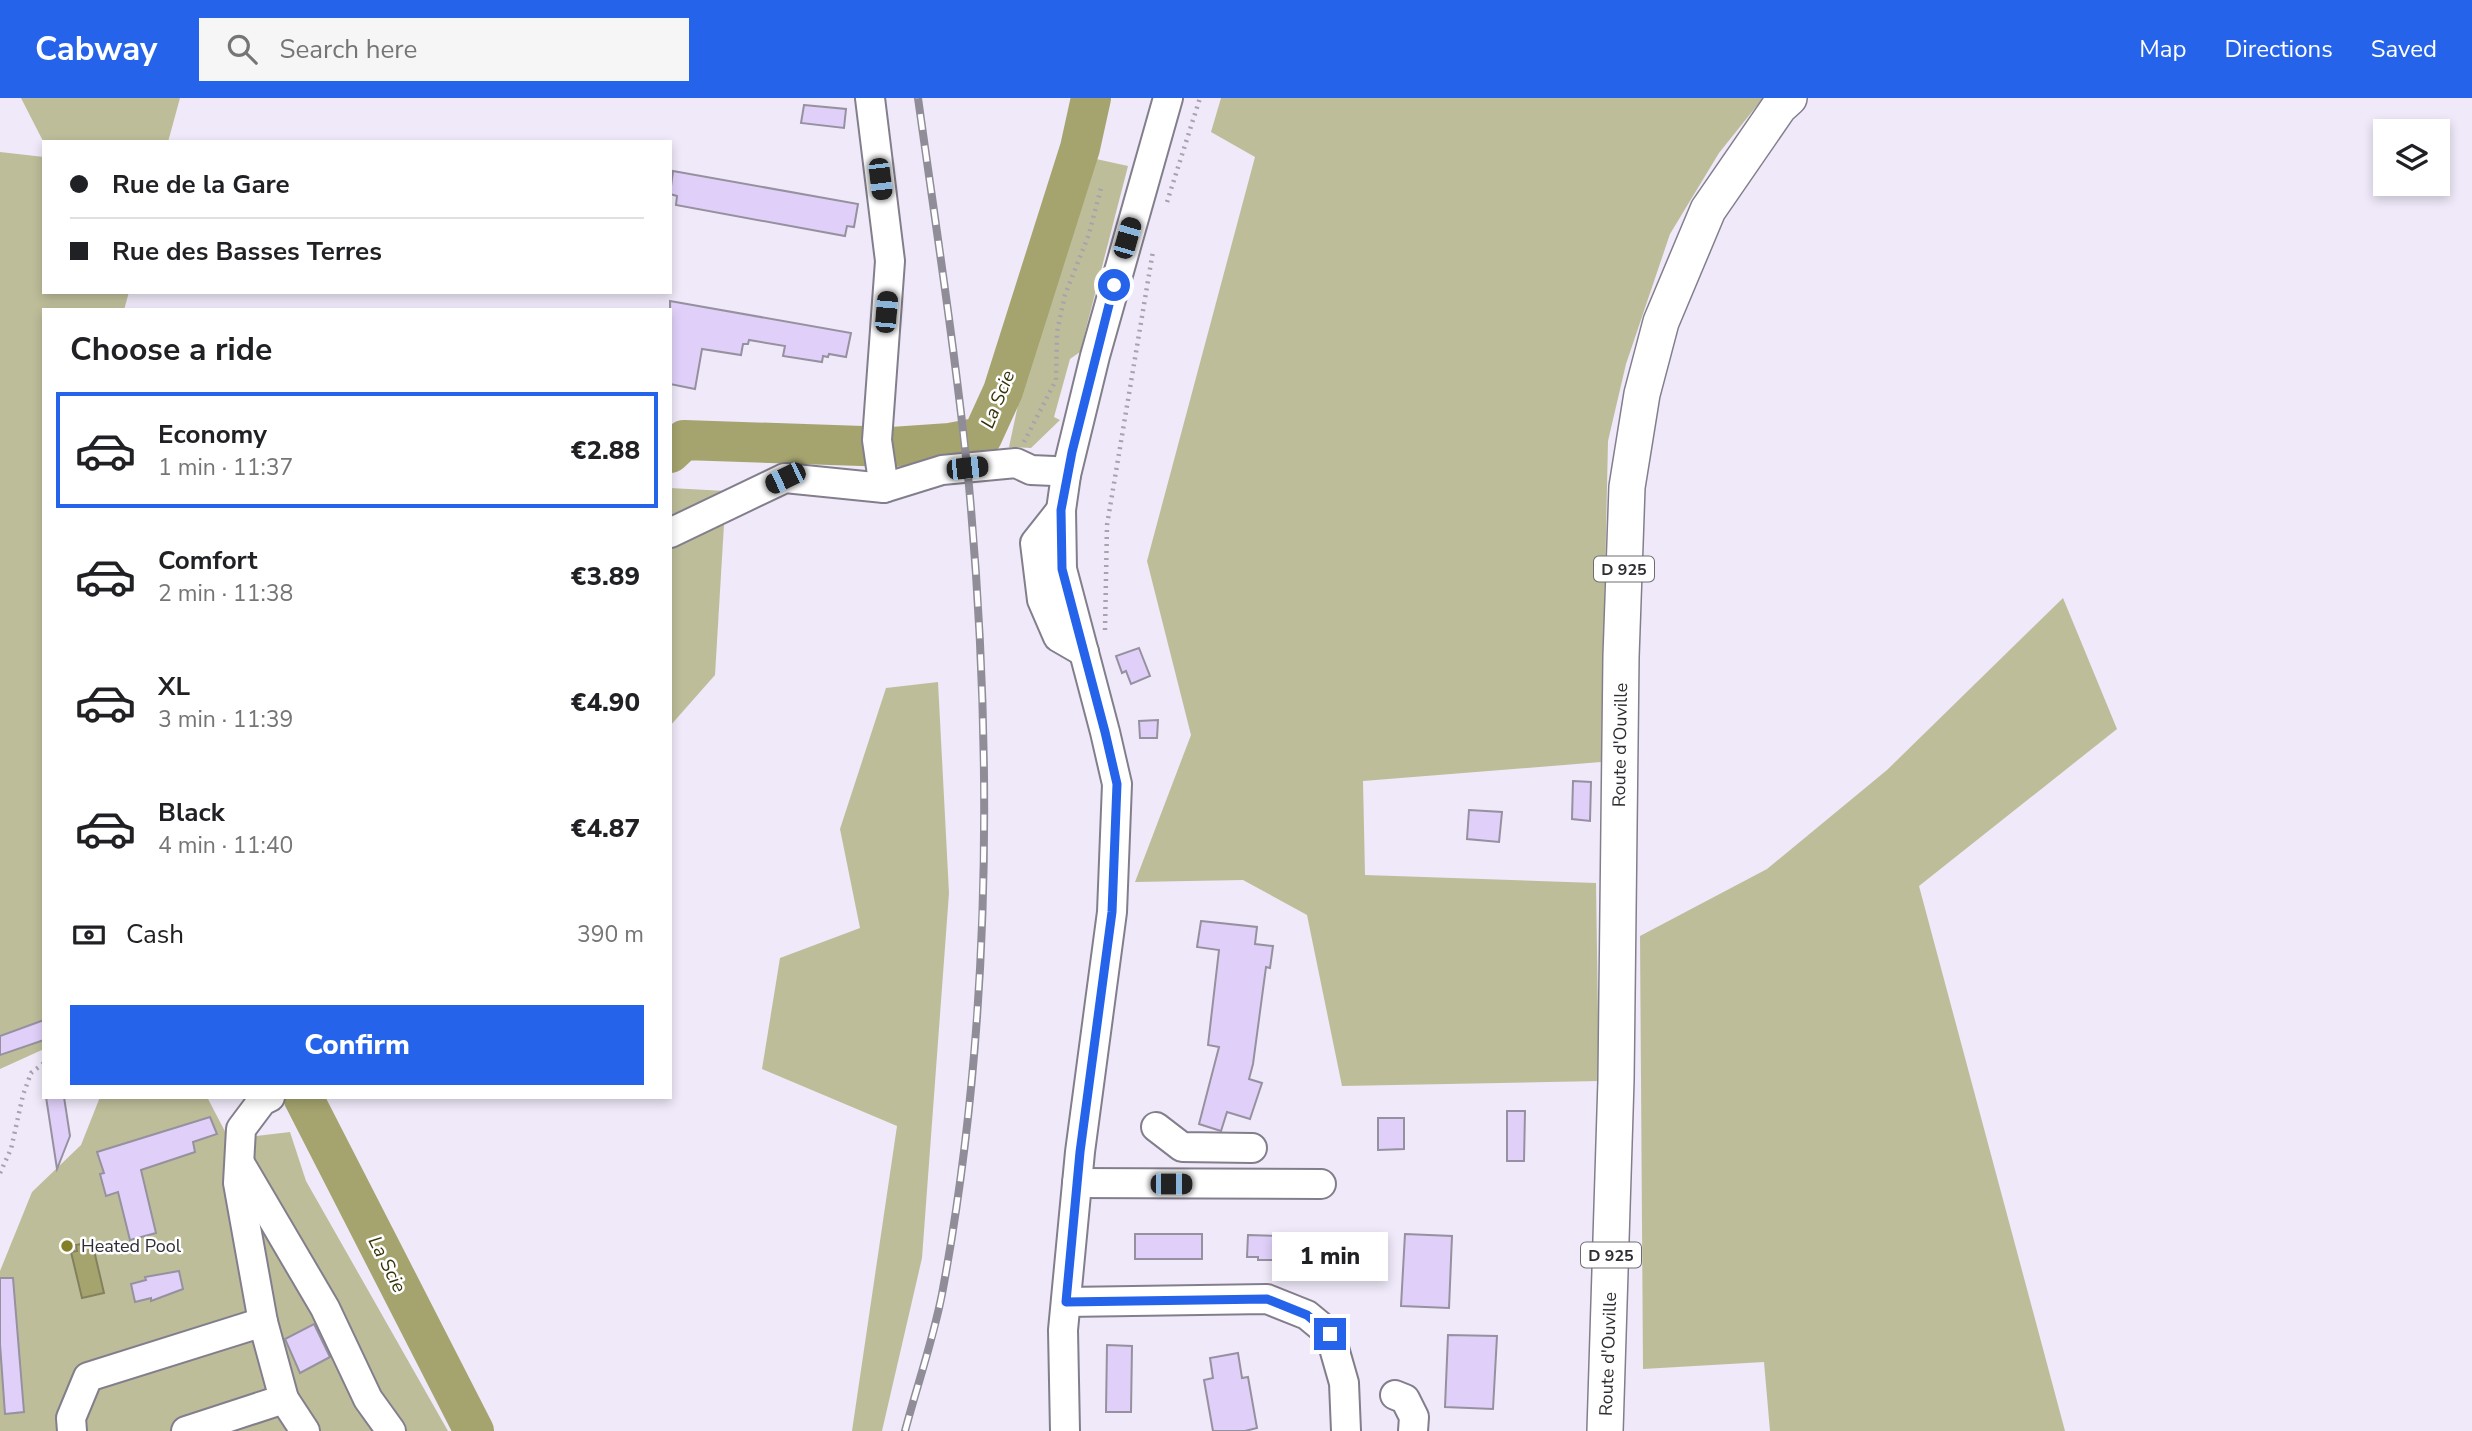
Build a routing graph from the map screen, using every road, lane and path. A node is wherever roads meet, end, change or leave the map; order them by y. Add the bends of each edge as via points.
1 (870, 98) edge
2 (1168, 98) edge
3 (1200, 98) edge
4 (1788, 98) edge
5 (1102, 184) dead end
6 (1166, 204) dead end
7 (1154, 243) dead end
8 (1016, 463) junction
9 (1066, 475) junction
10 (882, 482) junction
11 (672, 532) edge
12 (1084, 652) junction
13 (42, 1065) edge
14 (266, 1099) edge
15 (1156, 1127) dead end
16 (1252, 1148) dead end
17 (240, 1163) junction
18 (0, 1172) edge
19 (1077, 1183) junction
20 (1321, 1184) dead end
21 (1066, 1302) junction
22 (263, 1322) junction
23 (1395, 1395) dead end
24 (284, 1399) junction
25 (72, 1431) edge
26 (186, 1431) edge
27 (305, 1431) edge
28 (391, 1431) edge
29 (1065, 1431) edge
30 (1346, 1431) edge
31 (1413, 1431) edge
32 (1605, 1431) edge

1 - 10 street via 890,261 877,440
2 - 9 street via 1105,317
3 - 6 path
4 - 32 main road, Route d'Ouville / D 925 via 1708,210 1661,322 1642,394 1627,487
5 - 8 path via 1065,295 1057,332 1056,380
7 - 12 path via 1107,525 1105,636
8 - 9 street
8 - 10 street
9 - 12 street via 1061,510 1062,569
10 - 11 street via 785,478
12 - 19 street via 1117,784 1112,912
13 - 18 path via 31,1073 12,1149
14 - 17 street via 241,1129
15 - 16 street via 1182,1147
17 - 22 street via 238,1183
17 - 28 street via 325,1308 368,1399
19 - 20 street
19 - 21 street
21 - 29 street
21 - 30 street via 1267,1299 1307,1315 1330,1334 1344,1383
22 - 24 street
22 - 25 street via 88,1377 71,1418
23 - 31 street via 1405,1399 1414,1417
24 - 26 street
24 - 27 street

